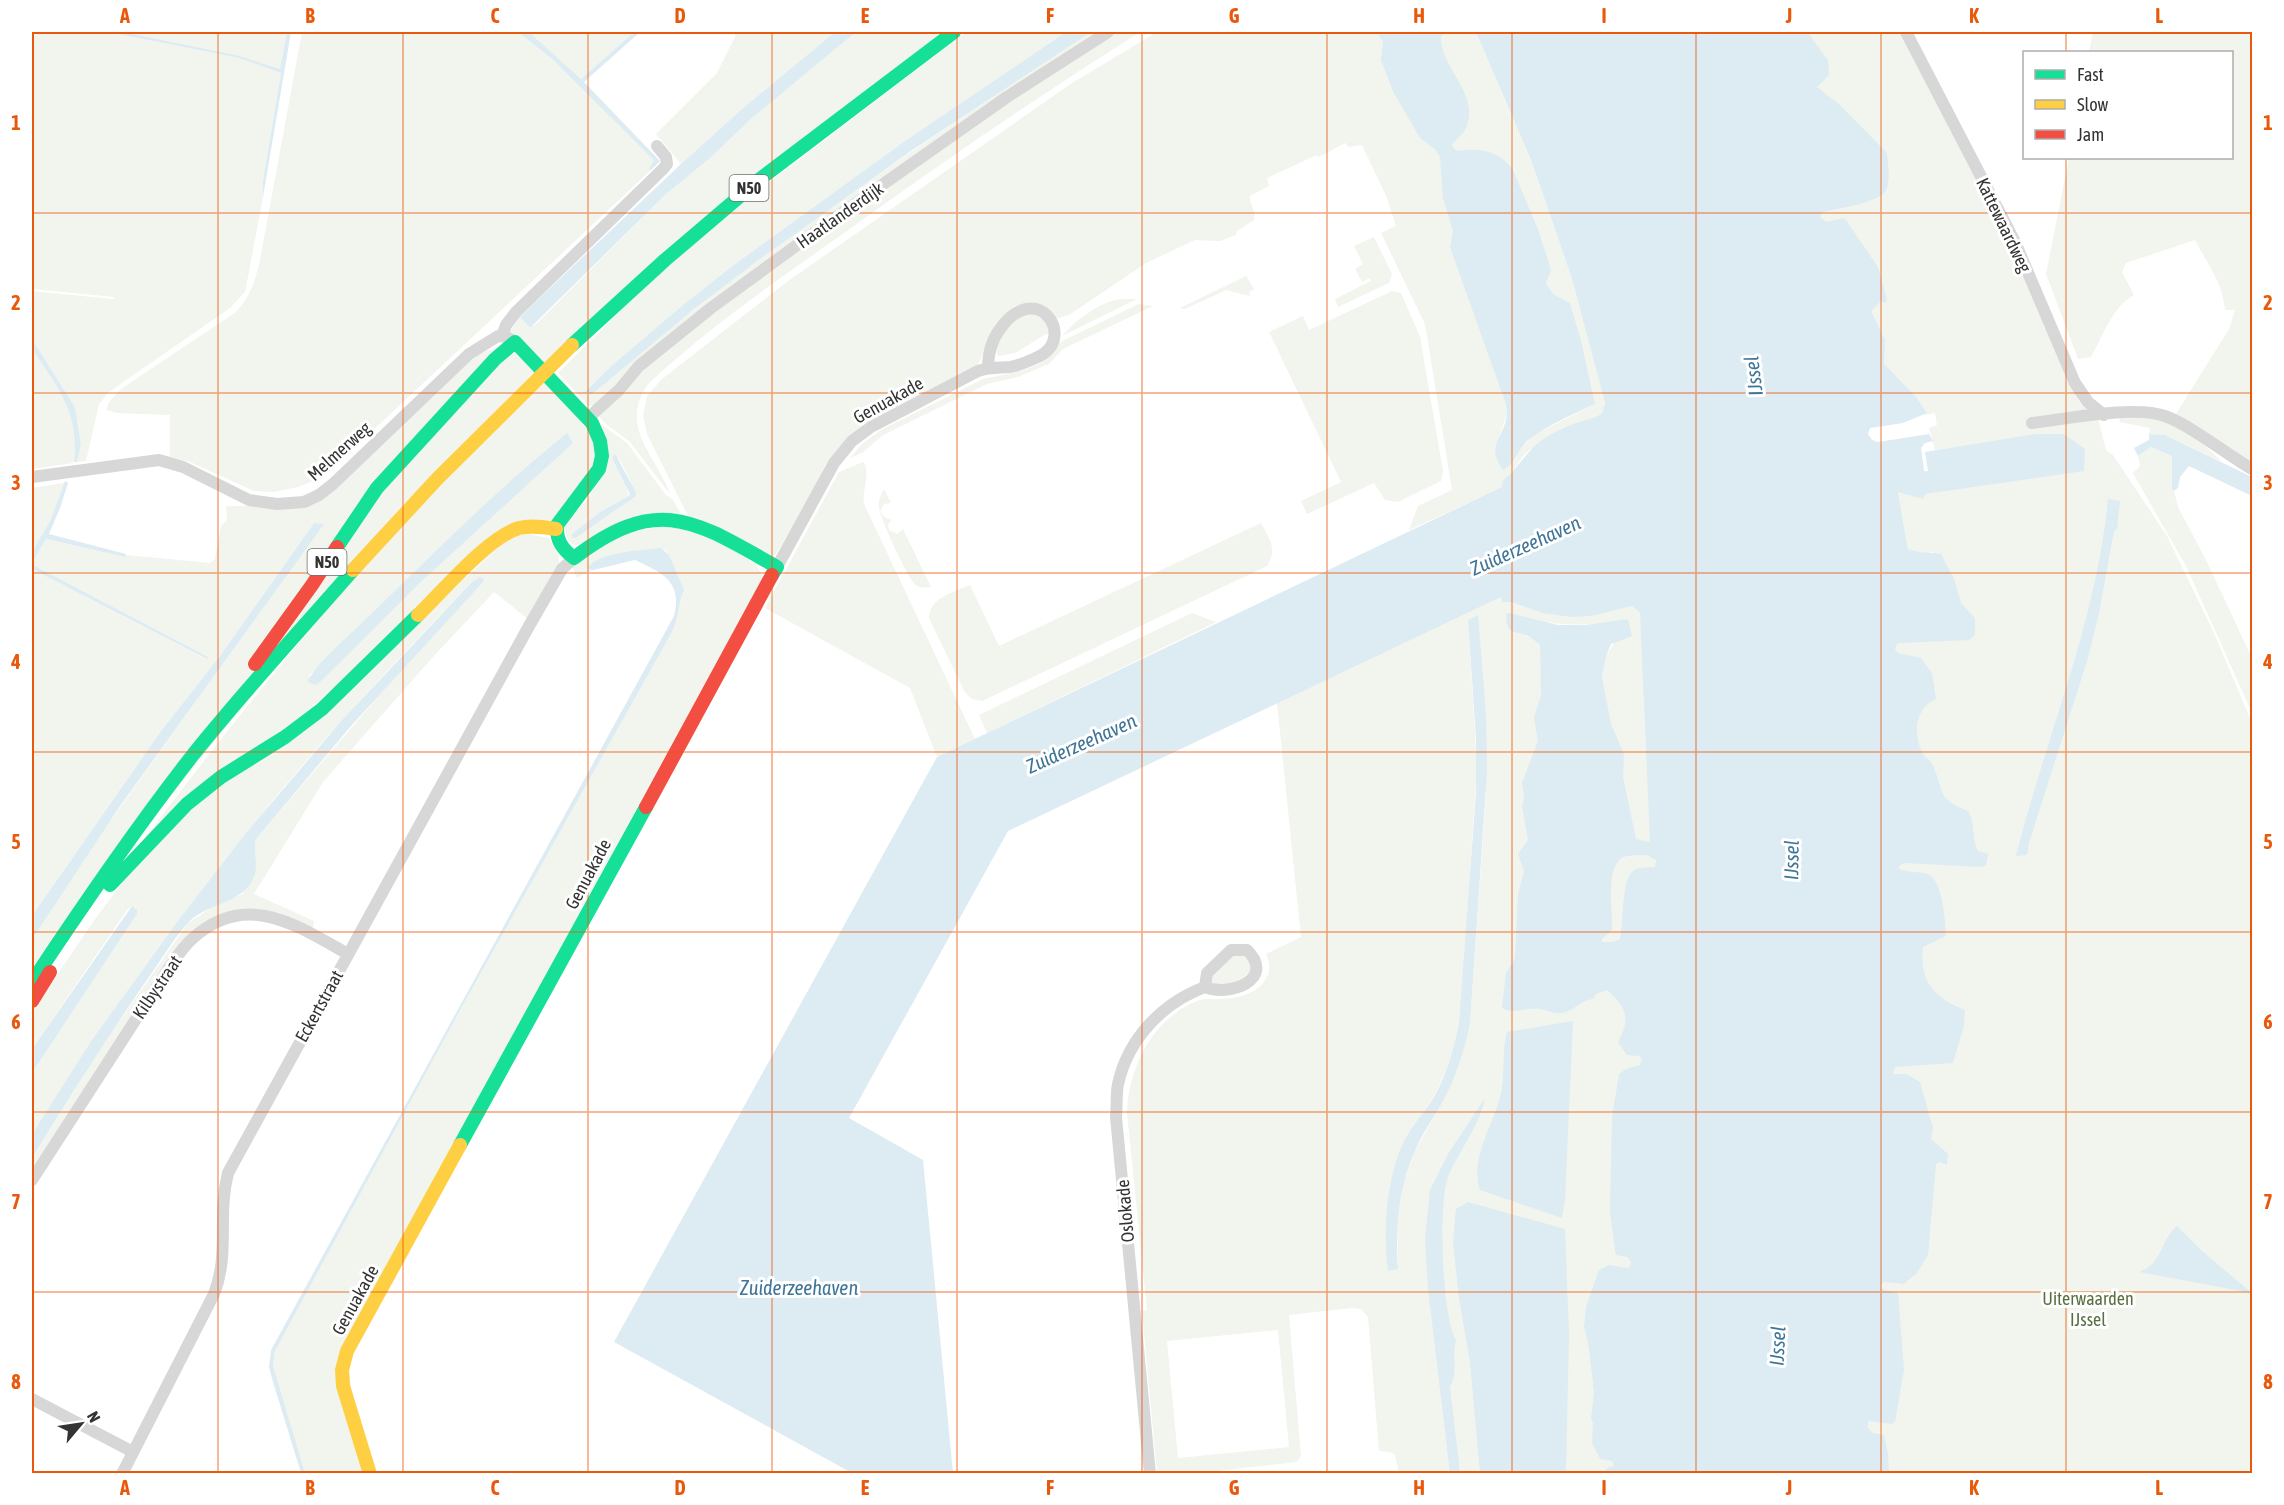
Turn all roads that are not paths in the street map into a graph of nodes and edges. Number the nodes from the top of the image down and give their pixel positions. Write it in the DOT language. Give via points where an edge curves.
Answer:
graph roads {
  1 [pos="954,32"];
  2 [pos="1108,32"];
  3 [pos="1906,32"];
  4 [pos="657,146"];
  5 [pos="502,336"];
  6 [pos="515,342"];
  7 [pos="988,368"];
  8 [pos="2104,415"];
  9 [pos="588,418"];
  10 [pos="2032,423"];
  11 [pos="2253,469"];
  12 [pos="32,477"];
  13 [pos="556,529"];
  14 [pos="574,558"];
  15 [pos="777,567"];
  16 [pos="268,669"];
  17 [pos="191,758"];
  18 [pos="108,888"];
  19 [pos="348,954"];
  20 [pos="32,982"];
  21 [pos="1205,987"];
  22 [pos="32,1001"];
  23 [pos="32,1180"];
  24 [pos="32,1399"];
  25 [pos="133,1452"];
  26 [pos="122,1473"];
  27 [pos="370,1473"];
  28 [pos="1150,1473"];
  1 -- 16 [label="main road, N50" via="760,179 557,359 405,513"];
  2 -- 9 [label="street, Haatlanderdijk" via="1007,97 711,308 645,360"];
  3 -- 8 [label="street, Kattewaardweg" via="2015,243 2075,383 2088,402"];
  4 -- 5 [label="street" via="666,156 663,169 516,312"];
  5 -- 6 [label="street"];
  5 -- 12 [label="street, Melmerweg" via="494,337 463,359 333,484 304,502 249,500 183,467 159,460"];
  6 -- 9 [label="main road"];
  6 -- 17 [label="main road, N50" via="377,488 291,615 195,745"];
  7 -- 7 [label="street, Genuakade" via="1016,365 1047,351 1055,333 1044,313 1030,308 1008,318 993,340"];
  7 -- 15 [label="street, Genuakade" via="871,427 852,441 834,463"];
  8 -- 10 [label="street"];
  8 -- 11 [label="street" via="2152,413 2167,417"];
  9 -- 13 [label="main road" via="599,439 600,465 593,481 563,515"];
  13 -- 14 [label="main road" via="559,544"];
  13 -- 18 [label="main road, N50" via="525,526 486,549 322,708 187,804"];
  14 -- 15 [label="main road" via="594,542 628,525 669,520 703,527"];
  14 -- 19 [label="street, Eckertstraat" via="562,569 545,597"];
  15 -- 27 [label="main road, Genuakade" via="347,1351 343,1386"];
  16 -- 17 [label="main road, N50"];
  16 -- 18 [label="main road, N50"];
  17 -- 20 [label="main road, N50" via="97,885"];
  18 -- 22 [label="main road, N50"];
  19 -- 23 [label="street, Kilbystraat" via="290,922 266,915 233,917 202,931 169,968"];
  19 -- 25 [label="street, Eckertstraat" via="228,1173 222,1210 222,1275"];
  21 -- 28 [label="street, Oslokade" via="1187,993 1143,1029 1118,1084 1116,1117"];
  24 -- 25 [label="street"];
  25 -- 26 [label="street, Eckertstraat"];
}
